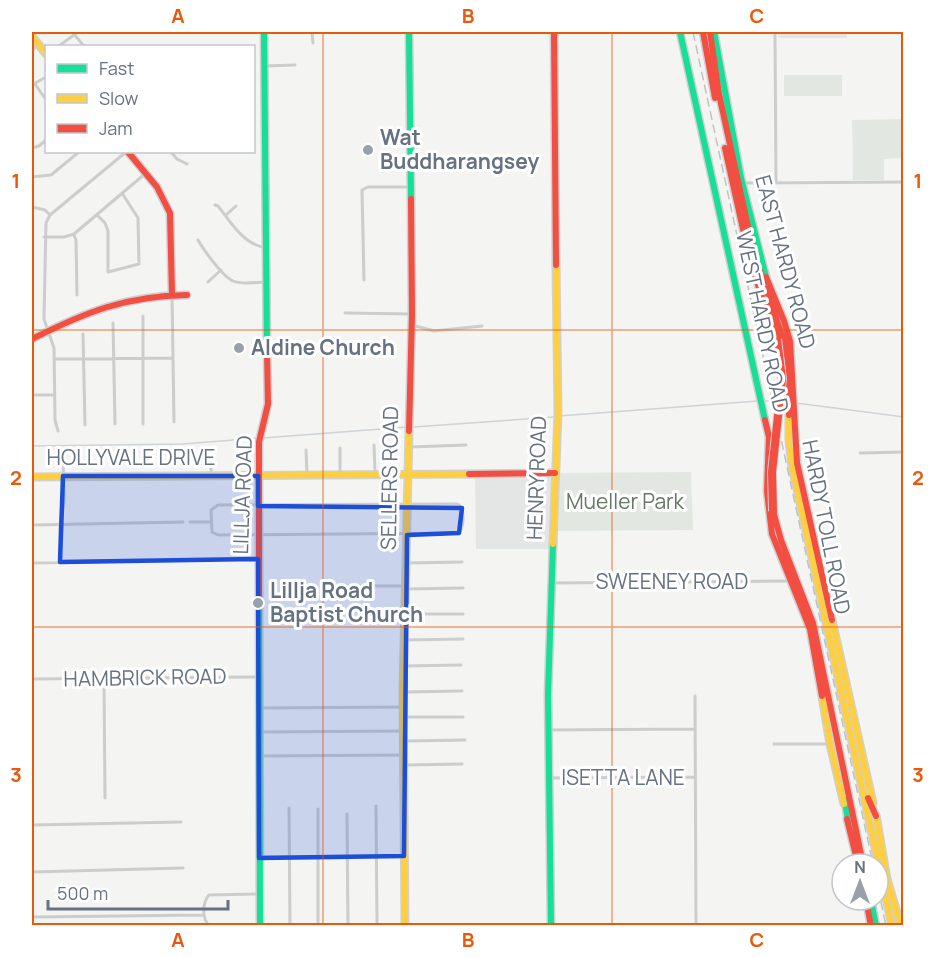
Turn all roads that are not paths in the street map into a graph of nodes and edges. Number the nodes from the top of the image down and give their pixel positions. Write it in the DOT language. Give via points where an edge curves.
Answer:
graph roads {
  1 [pos="74,32"];
  2 [pos="264,32"];
  3 [pos="312,32"];
  4 [pos="409,32"];
  5 [pos="554,32"];
  6 [pos="680,32"];
  7 [pos="703,32"];
  8 [pos="712,32"];
  9 [pos="775,32"];
  10 [pos="32,36"];
  11 [pos="313,43"];
  12 [pos="38,44"];
  13 [pos="60,45"];
  14 [pos="83,45"];
  15 [pos="32,51"];
  16 [pos="45,53"];
  17 [pos="295,65"];
  18 [pos="265,66"];
  19 [pos="33,84"];
  20 [pos="45,99"];
  21 [pos="45,141"];
  22 [pos="32,148"];
  23 [pos="78,153"];
  24 [pos="126,153"];
  25 [pos="128,153"];
  26 [pos="172,153"];
  27 [pos="187,164"];
  28 [pos="146,173"];
  29 [pos="32,177"];
  30 [pos="903,182"];
  31 [pos="744,183"];
  32 [pos="776,183"];
  33 [pos="411,187"];
  34 [pos="122,193"];
  35 [pos="215,205"];
  36 [pos="236,206"];
  37 [pos="32,207"];
  38 [pos="51,214"];
  39 [pos="97,215"];
  40 [pos="225,215"];
  41 [pos="74,234"];
  42 [pos="44,237"];
  43 [pos="198,240"];
  44 [pos="266,247"];
  45 [pos="221,270"];
  46 [pos="364,280"];
  47 [pos="208,282"];
  48 [pos="267,282"];
  49 [pos="172,294"];
  50 [pos="76,295"];
  51 [pos="187,295"];
  52 [pos="345,313"];
  53 [pos="412,314"];
  54 [pos="143,316"];
  55 [pos="113,323"];
  56 [pos="412,325"];
  57 [pos="482,326"];
  58 [pos="48,331"];
  59 [pos="83,334"];
  60 [pos="32,339"];
  61 [pos="173,358"];
  62 [pos="54,359"];
  63 [pos="113,359"];
  64 [pos="143,359"];
  65 [pos="83,360"];
  66 [pos="54,395"];
  67 [pos="32,396"];
  68 [pos="174,422"];
  69 [pos="115,424"];
  70 [pos="143,424"];
  71 [pos="84,425"];
  72 [pos="58,431"];
  73 [pos="466,445"];
  74 [pos="374,446"];
  75 [pos="410,447"];
  76 [pos="340,448"];
  77 [pos="306,450"];
  78 [pos="63,453"];
  79 [pos="860,453"];
  80 [pos="903,453"];
  81 [pos="211,465"];
  82 [pos="555,473"];
  83 [pos="211,475"];
  84 [pos="375,475"];
  85 [pos="409,475"];
  86 [pos="63,476"];
  87 [pos="258,476"];
  88 [pos="307,476"];
  89 [pos="340,476"];
  90 [pos="32,477"];
  91 [pos="408,505"];
  92 [pos="258,506"];
  93 [pos="183,522"];
  94 [pos="190,522"];
  95 [pos="210,522"];
  96 [pos="60,524"];
  97 [pos="32,525"];
  98 [pos="407,535"];
  99 [pos="258,536"];
  100 [pos="258,559"];
  101 [pos="60,562"];
  102 [pos="462,562"];
  103 [pos="32,563"];
  104 [pos="406,563"];
  105 [pos="791,581"];
  106 [pos="553,583"];
  107 [pos="336,586"];
  108 [pos="406,587"];
  109 [pos="463,588"];
  110 [pos="405,614"];
  111 [pos="463,614"];
  112 [pos="463,639"];
  113 [pos="405,640"];
  114 [pos="835,661"];
  115 [pos="461,665"];
  116 [pos="404,666"];
  117 [pos="258,677"];
  118 [pos="32,679"];
  119 [pos="104,679"];
  120 [pos="462,691"];
  121 [pos="403,692"];
  122 [pos="695,696"];
  123 [pos="403,707"];
  124 [pos="258,708"];
  125 [pos="831,710"];
  126 [pos="404,717"];
  127 [pos="463,717"];
  128 [pos="695,729"];
  129 [pos="548,730"];
  130 [pos="404,731"];
  131 [pos="258,732"];
  132 [pos="465,740"];
  133 [pos="404,741"];
  134 [pos="774,744"];
  135 [pos="830,744"];
  136 [pos="404,755"];
  137 [pos="258,756"];
  138 [pos="462,764"];
  139 [pos="404,765"];
  140 [pos="695,777"];
  141 [pos="550,778"];
  142 [pos="105,798"];
  143 [pos="376,806"];
  144 [pos="289,808"];
  145 [pos="318,809"];
  146 [pos="347,814"];
  147 [pos="876,816"];
  148 [pos="181,822"];
  149 [pos="848,822"];
  150 [pos="32,825"];
  151 [pos="855,852"];
  152 [pos="861,852"];
  153 [pos="318,856"];
  154 [pos="347,856"];
  155 [pos="376,856"];
  156 [pos="404,856"];
  157 [pos="289,857"];
  158 [pos="259,858"];
  159 [pos="183,868"];
  160 [pos="32,872"];
  161 [pos="260,894"];
  162 [pos="204,915"];
  163 [pos="32,917"];
  164 [pos="209,926"];
  165 [pos="260,926"];
  166 [pos="290,926"];
  167 [pos="318,926"];
  168 [pos="348,926"];
  169 [pos="377,926"];
  170 [pos="405,926"];
  171 [pos="551,926"];
  172 [pos="696,926"];
  173 [pos="892,926"];
  174 [pos="899,926"];
  1 -- 13 [label="street"];
  1 -- 14 [label="street"];
  2 -- 18 [label="main road, LILLJA ROAD"];
  3 -- 11 [label="street"];
  4 -- 33 [label="main road, SELLERS ROAD"];
  5 -- 82 [label="main road, HENRY ROAD"];
  6 -- 105 [label="main road, WEST HARDY ROAD" via="770,447 768,512"];
  7 -- 125 [label="main road, HARDY TOLL ROAD, bridge" via="749,256 777,339 782,379 772,472 773,511 784,552 810,613"];
  8 -- 31 [label="main road, EAST HARDY ROAD"];
  8 -- 114 [label="main road, HARDY TOLL ROAD" via="719,94 754,254 785,344 792,466"];
  9 -- 32 [label="street"];
  10 -- 12 [label="main road"];
  12 -- 15 [label="street"];
  12 -- 16 [label="main road"];
  17 -- 18 [label="street"];
  18 -- 44 [label="main road, LILLJA ROAD"];
  19 -- 20 [label="street"];
  21 -- 22 [label="street"];
  23 -- 29 [label="street" via="51,175"];
  24 -- 38 [label="street"];
  25 -- 28 [label="main road"];
  26 -- 27 [label="street"];
  28 -- 34 [label="street"];
  28 -- 49 [label="main road" via="170,213"];
  30 -- 32 [label="street"];
  31 -- 32 [label="street"];
  31 -- 147 [label="main road, EAST HARDY ROAD" via="762,264 790,337 795,446 801,482"];
  33 -- 46 [label="street" via="362,190"];
  33 -- 53 [label="main road, SELLERS ROAD"];
  34 -- 39 [label="street"];
  34 -- 39 [label="street" via="138,218 140,261 135,267 108,272 108,231"];
  35 -- 40 [label="street"];
  36 -- 40 [label="street"];
  37 -- 38 [label="street"];
  38 -- 42 [label="street"];
  39 -- 41 [label="street"];
  40 -- 44 [label="street" via="250,242"];
  41 -- 42 [label="street"];
  41 -- 50 [label="street"];
  42 -- 58 [label="street" via="44,319"];
  43 -- 45 [label="street"];
  44 -- 48 [label="main road, LILLJA ROAD"];
  45 -- 47 [label="street"];
  45 -- 48 [label="street" via="233,281"];
  48 -- 87 [label="main road, LILLJA ROAD" via="268,408 260,438"];
  49 -- 51 [label="main road"];
  49 -- 58 [label="main road" via="119,301"];
  49 -- 61 [label="street"];
  52 -- 53 [label="street"];
  53 -- 56 [label="main road, SELLERS ROAD"];
  54 -- 64 [label="street"];
  55 -- 63 [label="street"];
  56 -- 57 [label="street" via="434,331"];
  56 -- 75 [label="main road, SELLERS ROAD"];
  58 -- 60 [label="main road"];
  58 -- 62 [label="street"];
  59 -- 65 [label="street"];
  61 -- 64 [label="street"];
  61 -- 68 [label="street"];
  62 -- 65 [label="street"];
  62 -- 66 [label="street"];
  63 -- 64 [label="street"];
  63 -- 65 [label="street"];
  63 -- 69 [label="street"];
  64 -- 70 [label="street"];
  65 -- 71 [label="street"];
  66 -- 67 [label="street"];
  66 -- 72 [label="street"];
  73 -- 75 [label="street"];
  74 -- 84 [label="street"];
  75 -- 85 [label="main road, SELLERS ROAD"];
  76 -- 89 [label="street"];
  77 -- 88 [label="street"];
  78 -- 86 [label="street"];
  79 -- 80 [label="street"];
  81 -- 83 [label="street"];
  82 -- 85 [label="main road, HOLLYVALE DRIVE"];
  82 -- 106 [label="main road, HENRY ROAD"];
  83 -- 86 [label="main road, HOLLYVALE DRIVE"];
  83 -- 87 [label="main road, HOLLYVALE DRIVE"];
  84 -- 85 [label="main road, HOLLYVALE DRIVE"];
  84 -- 89 [label="main road, HOLLYVALE DRIVE"];
  85 -- 91 [label="main road, SELLERS ROAD"];
  86 -- 90 [label="main road, HOLLYVALE DRIVE"];
  86 -- 96 [label="street"];
  87 -- 88 [label="main road, HOLLYVALE DRIVE"];
  87 -- 92 [label="main road, LILLJA ROAD"];
  88 -- 89 [label="main road, HOLLYVALE DRIVE"];
  91 -- 92 [label="street"];
  91 -- 98 [label="main road, SELLERS ROAD"];
  91 -- 98 [label="street" via="459,505 463,519 459,533"];
  92 -- 95 [label="street" via="218,505 211,510"];
  92 -- 99 [label="main road, LILLJA ROAD"];
  93 -- 96 [label="street"];
  94 -- 95 [label="street"];
  95 -- 99 [label="street" via="216,535"];
  96 -- 97 [label="street"];
  96 -- 101 [label="street"];
  98 -- 99 [label="street"];
  98 -- 104 [label="main road, SELLERS ROAD"];
  99 -- 100 [label="main road, LILLJA ROAD"];
  100 -- 101 [label="street"];
  100 -- 117 [label="main road, LILLJA ROAD"];
  101 -- 103 [label="street"];
  102 -- 104 [label="street"];
  104 -- 108 [label="main road, SELLERS ROAD"];
  105 -- 106 [label="street, SWEENEY ROAD"];
  105 -- 135 [label="main road, WEST HARDY ROAD" via="810,628"];
  106 -- 129 [label="main road, HENRY ROAD"];
  107 -- 108 [label="street"];
  108 -- 109 [label="street"];
  108 -- 110 [label="main road, SELLERS ROAD"];
  110 -- 111 [label="street"];
  110 -- 113 [label="main road, SELLERS ROAD"];
  112 -- 113 [label="street"];
  113 -- 116 [label="main road, SELLERS ROAD"];
  114 -- 147 [label="main road" via="863,782"];
  114 -- 173 [label="main road, HARDY TOLL ROAD"];
  115 -- 116 [label="street"];
  116 -- 121 [label="main road, SELLERS ROAD"];
  117 -- 119 [label="street, HAMBRICK ROAD"];
  117 -- 124 [label="main road, LILLJA ROAD"];
  118 -- 119 [label="street, HAMBRICK ROAD"];
  119 -- 142 [label="street"];
  120 -- 121 [label="street"];
  121 -- 123 [label="main road, SELLERS ROAD"];
  122 -- 128 [label="street"];
  123 -- 124 [label="street"];
  123 -- 126 [label="main road, SELLERS ROAD"];
  124 -- 131 [label="main road, LILLJA ROAD"];
  125 -- 149 [label="main road" via="831,730"];
  125 -- 152 [label="main road, HARDY TOLL ROAD"];
  126 -- 127 [label="street"];
  126 -- 130 [label="main road, SELLERS ROAD"];
  128 -- 129 [label="street"];
  128 -- 140 [label="street"];
  129 -- 141 [label="main road, HENRY ROAD"];
  130 -- 131 [label="street"];
  130 -- 133 [label="main road, SELLERS ROAD"];
  131 -- 137 [label="main road, LILLJA ROAD"];
  132 -- 133 [label="street"];
  133 -- 136 [label="main road, SELLERS ROAD"];
  134 -- 135 [label="street"];
  135 -- 149 [label="main road, WEST HARDY ROAD"];
  136 -- 137 [label="street"];
  136 -- 139 [label="main road, SELLERS ROAD"];
  137 -- 158 [label="main road, LILLJA ROAD"];
  138 -- 139 [label="street"];
  139 -- 156 [label="main road, SELLERS ROAD"];
  140 -- 141 [label="street, ISETTA LANE"];
  140 -- 172 [label="street"];
  141 -- 171 [label="main road, HENRY ROAD"];
  143 -- 155 [label="street"];
  144 -- 157 [label="street"];
  145 -- 153 [label="street"];
  146 -- 154 [label="street"];
  147 -- 174 [label="main road, EAST HARDY ROAD"];
  148 -- 150 [label="street"];
  149 -- 151 [label="main road, WEST HARDY ROAD"];
  153 -- 154 [label="street"];
  153 -- 157 [label="street"];
  153 -- 167 [label="street"];
  154 -- 155 [label="street"];
  154 -- 168 [label="street"];
  155 -- 156 [label="street"];
  155 -- 169 [label="street"];
  156 -- 170 [label="main road, SELLERS ROAD"];
  157 -- 158 [label="street"];
  157 -- 166 [label="street"];
  158 -- 161 [label="main road, LILLJA ROAD"];
  159 -- 160 [label="street"];
  161 -- 162 [label="street" via="209,895"];
  161 -- 165 [label="main road, LILLJA ROAD"];
  162 -- 163 [label="street"];
  162 -- 164 [label="street"];
}
